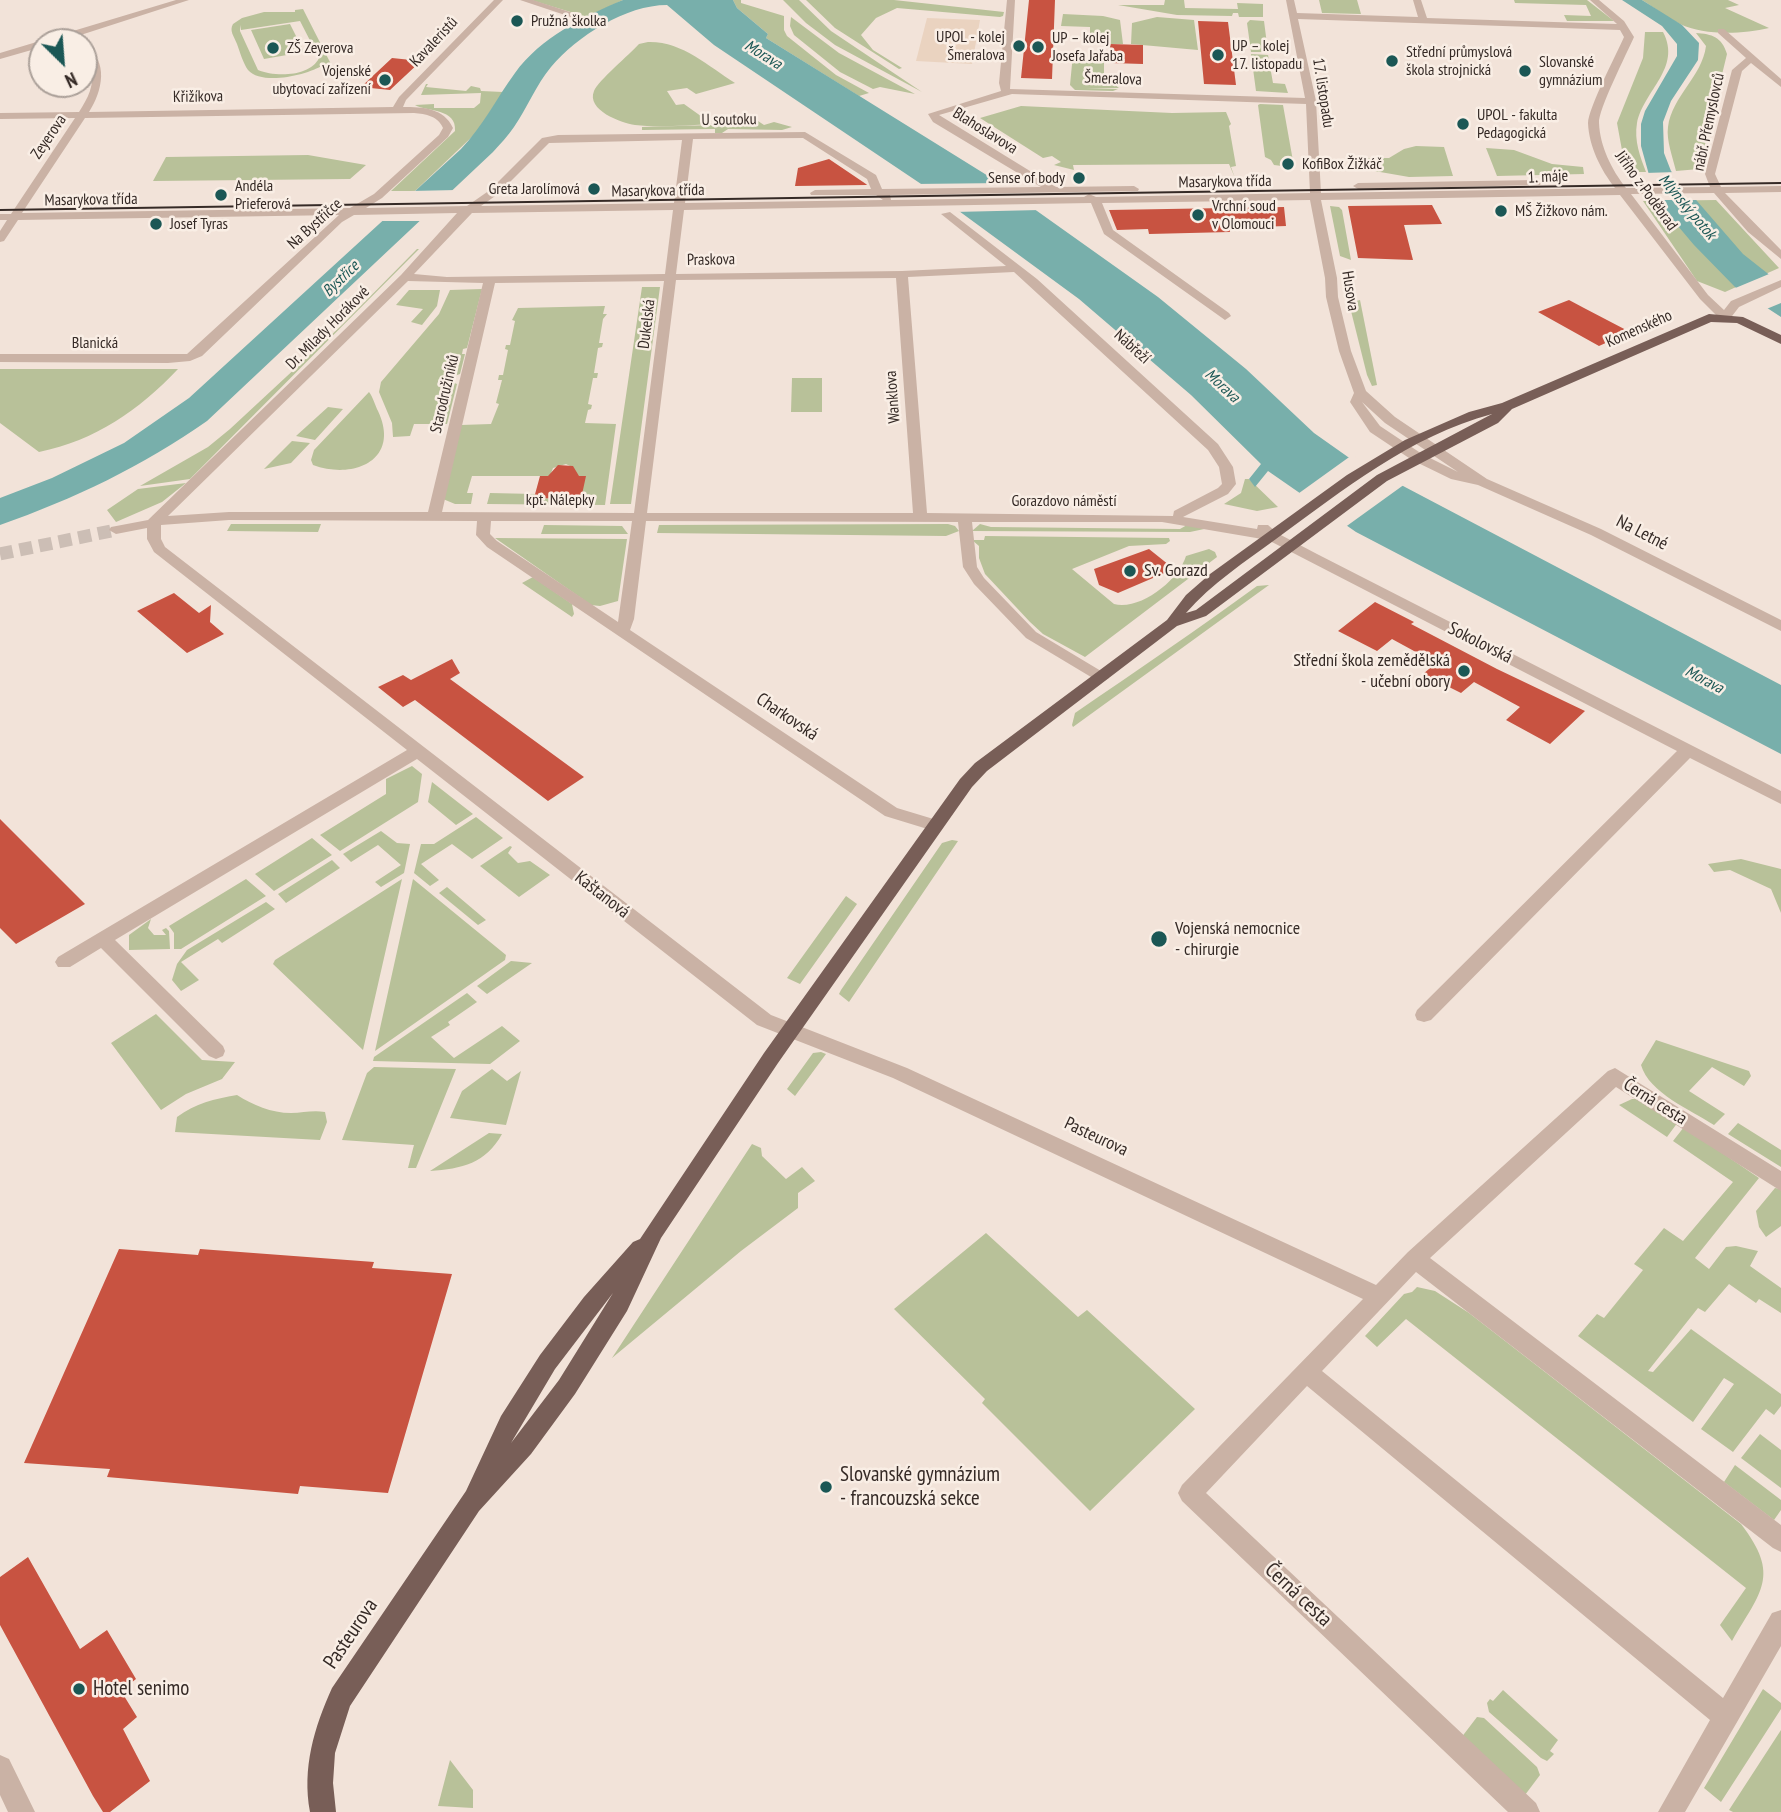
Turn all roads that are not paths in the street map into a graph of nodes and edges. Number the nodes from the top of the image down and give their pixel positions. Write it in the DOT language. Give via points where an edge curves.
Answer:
graph roads {
  1 [pos="185,0"];
  2 [pos="499,0"];
  3 [pos="524,0"];
  4 [pos="1011,0"];
  5 [pos="1290,0"];
  6 [pos="1417,0"];
  7 [pos="1594,0"];
  8 [pos="577,16"];
  9 [pos="1294,16"];
  10 [pos="1424,20"];
  11 [pos="1624,27"];
  12 [pos="98,30"];
  13 [pos="1721,31"];
  14 [pos="28,48"];
  15 [pos="0,56"];
  16 [pos="1751,58"];
  17 [pos="1781,84"];
  18 [pos="1006,92"];
  19 [pos="93,98"];
  20 [pos="1311,101"];
  21 [pos="397,110"];
  22 [pos="84,114"];
  23 [pos="0,116"];
  24 [pos="688,136"];
  25 [pos="558,138"];
  26 [pos="1781,180"];
  27 [pos="1710,185"];
  28 [pos="1626,186"];
  29 [pos="1049,189"];
  30 [pos="1068,189"];
  31 [pos="1120,189"];
  32 [pos="1781,189"];
  33 [pos="878,192"];
  34 [pos="1316,192"];
  35 [pos="484,200"];
  36 [pos="682,201"];
  37 [pos="1061,202"];
  38 [pos="912,204"];
  39 [pos="1097,204"];
  40 [pos="847,205"];
  41 [pos="0,207"];
  42 [pos="371,207"];
  43 [pos="470,210"];
  44 [pos="18,212"];
  45 [pos="347,213"];
  46 [pos="946,214"];
  47 [pos="0,217"];
  48 [pos="0,239"];
  49 [pos="1781,256"];
  50 [pos="1017,268"];
  51 [pos="902,274"];
  52 [pos="672,276"];
  53 [pos="405,277"];
  54 [pos="490,279"];
  55 [pos="1781,283"];
  56 [pos="1225,316"];
  57 [pos="1725,317"];
  58 [pos="1781,340"];
  59 [pos="190,357"];
  60 [pos="0,358"];
  61 [pos="1360,393"];
  62 [pos="1507,406"];
  63 [pos="1418,439"];
  64 [pos="1433,449"];
  65 [pos="1394,450"];
  66 [pos="1412,460"];
  67 [pos="1482,482"];
  68 [pos="1180,514"];
  69 [pos="434,517"];
  70 [pos="640,517"];
  71 [pos="920,517"];
  72 [pos="484,518"];
  73 [pos="965,518"];
  74 [pos="1163,518"];
  75 [pos="154,522"];
  76 [pos="116,530"];
  77 [pos="1272,536"];
  78 [pos="1289,545"];
  79 [pos="1172,623"];
  80 [pos="1781,626"];
  81 [pos="624,630"];
  82 [pos="1101,678"];
  83 [pos="1689,749"];
  84 [pos="418,751"];
  85 [pos="1781,798"];
  86 [pos="934,825"];
  87 [pos="103,939"];
  88 [pos="64,962"];
  89 [pos="1424,1015"];
  90 [pos="791,1031"];
  91 [pos="216,1051"];
  92 [pos="1781,1182"];
  93 [pos="654,1232"];
  94 [pos="1415,1259"];
  95 [pos="1378,1296"];
  96 [pos="1305,1371"];
  97 [pos="471,1503"];
  98 [pos="1781,1540"];
  99 [pos="1781,1622"];
  100 [pos="1726,1717"];
  101 [pos="0,1768"];
  102 [pos="22,1812"];
  103 [pos="323,1812"];
  104 [pos="1527,1812"];
  105 [pos="1671,1812"];
  1 -- 12 [label="street"];
  2 -- 21 [label="street, Kavaleristů" via="402,99"];
  3 -- 8 [label="street"];
  4 -- 18 [label="street"];
  5 -- 9 [label="street, 17. listopadu"];
  6 -- 10 [label="street"];
  7 -- 11 [label="street"];
  9 -- 10 [label="street"];
  9 -- 20 [label="street, 17. listopadu"];
  10 -- 11 [label="street"];
  11 -- 28 [label="street, Jiřího z Poděbrad" via="1628,40 1593,121 1600,153"];
  13 -- 16 [label="street"];
  14 -- 15 [label="street"];
  16 -- 17 [label="street"];
  16 -- 27 [label="street, nábř. Přemyslovců" via="1737,70"];
  18 -- 20 [label="street, Šmeralova"];
  18 -- 29 [label="street, Blahoslavova" via="937,111 933,116"];
  19 -- 22 [label="street, Zeyerova"];
  20 -- 34 [label="street, 17. listopadu"];
  21 -- 22 [label="street, Křižíkova"];
  21 -- 42 [label="street, Na Bystřičce" via="436,114 448,128"];
  22 -- 23 [label="street, Křižíkova"];
  22 -- 44 [label="street, Zeyerova"];
  24 -- 25 [label="street, U soutoku"];
  24 -- 33 [label="street, U soutoku" via="808,135 872,177"];
  24 -- 36 [label="street, Dukelská"];
  25 -- 35 [label="street, Dr. Milady Horákové" via="542,143"];
  26 -- 27 [label="street, 1. máje"];
  27 -- 28 [label="street, 1. máje"];
  27 -- 32 [label="street, 1. máje"];
  27 -- 49 [label="street, nábř. Přemyslovců"];
  28 -- 34 [label="street, 1. máje" via="1495,196"];
  28 -- 57 [label="street, Jiřího z Poděbrad" via="1704,297"];
  29 -- 30 [label="street, Masarykova třída"];
  29 -- 33 [label="street, Masarykova třída"];
  29 -- 37 [label="street" via="1063,196"];
  30 -- 31 [label="street, Masarykova třída"];
  30 -- 39 [label="street"];
  31 -- 34 [label="street, Masarykova třída"];
  31 -- 39 [label="street" via="1108,192"];
  33 -- 36 [label="street, Masarykova třída"];
  33 -- 38 [label="street, U soutoku"];
  33 -- 40 [label="street" via="869,200"];
  34 -- 39 [label="street, Masarykova třída"];
  34 -- 61 [label="street, Husova" via="1332,297"];
  35 -- 36 [label="street, Masarykova třída"];
  35 -- 42 [label="street, Masarykova třída" via="387,201"];
  35 -- 43 [label="street, Dr. Milady Horákové"];
  36 -- 40 [label="street, Masarykova třída"];
  36 -- 43 [label="street, Masarykova třída"];
  36 -- 52 [label="street, Dukelská"];
  37 -- 38 [label="street, Masarykova třída"];
  37 -- 39 [label="street, Masarykova třída"];
  38 -- 40 [label="street, Masarykova třída"];
  39 -- 56 [label="street" via="1108,232"];
  41 -- 44 [label="street, Masarykova třída"];
  42 -- 43 [label="street, Masarykova třída"];
  42 -- 44 [label="street, Masarykova třída"];
  42 -- 45 [label="street, Masarykova třída"];
  43 -- 53 [label="street, Dr. Milady Horákové"];
  44 -- 45 [label="street, Masarykova třída"];
  44 -- 47 [label="street, Masarykova třída"];
  44 -- 48 [label="street, Zeyerova"];
  45 -- 59 [label="street, Na Bystřičce"];
  46 -- 50 [label="street, Nábřeží"];
  50 -- 51 [label="street, Praskova"];
  50 -- 68 [label="street, Nábřeží" via="1217,452 1230,484"];
  51 -- 52 [label="street, Praskova"];
  51 -- 71 [label="street, Wanklova"];
  52 -- 54 [label="street, Praskova"];
  52 -- 70 [label="street, Dukelská"];
  53 -- 54 [label="street, Praskova"];
  53 -- 75 [label="street, Dr. Milady Horákové"];
  54 -- 69 [label="street, Starodružiníků"];
  55 -- 57 [label="street, Komenského" via="1742,301"];
  57 -- 58 [label="main road"];
  57 -- 62 [label="main road, Komenského" via="1705,319"];
  59 -- 60 [label="street, Blanická"];
  61 -- 63 [label="street, Husova"];
  61 -- 65 [label="street, Husova" via="1356,402 1365,419"];
  62 -- 63 [label="main road, Komenského" via="1480,412"];
  62 -- 64 [label="main road, Komenského" via="1493,420"];
  63 -- 64 [label="street, Husova"];
  63 -- 65 [label="main road, Komenského"];
  64 -- 66 [label="main road, Komenského"];
  64 -- 67 [label="street, Na Letné"];
  65 -- 66 [label="street, Husova"];
  65 -- 77 [label="main road, Komenského"];
  66 -- 67 [label="street, Na Letné"];
  66 -- 78 [label="main road, Komenského"];
  67 -- 80 [label="street, Na Letné" via="1612,539"];
  68 -- 74 [label="street"];
  68 -- 77 [label="street, Sokolovská" via="1242,519"];
  69 -- 72 [label="street, kpt. Nálepky"];
  69 -- 75 [label="street, kpt. Nálepky" via="205,516"];
  70 -- 71 [label="street, kpt. Nálepky"];
  70 -- 72 [label="street, kpt. Nálepky"];
  70 -- 81 [label="street"];
  71 -- 73 [label="street, kpt. Nálepky"];
  72 -- 81 [label="street, Charkovská" via="482,531 492,544"];
  73 -- 74 [label="street, Gorazdovo náměstí"];
  73 -- 82 [label="street" via="975,577 1031,635"];
  74 -- 77 [label="street"];
  75 -- 76 [label="street"];
  75 -- 84 [label="street, Kaštanová" via="159,549"];
  77 -- 78 [label="street, Sokolovská"];
  77 -- 79 [label="main road, Komenského" via="1182,605"];
  78 -- 79 [label="main road, Komenského" via="1201,613"];
  78 -- 83 [label="street, Sokolovská"];
  79 -- 82 [label="main road, Pasteurova"];
  81 -- 86 [label="street, Charkovská" via="891,812"];
  82 -- 86 [label="main road, Pasteurova" via="981,767"];
  83 -- 85 [label="street, Sokolovská"];
  83 -- 89 [label="street"];
  84 -- 87 [label="street"];
  84 -- 90 [label="street, Kaštanová" via="758,1016"];
  86 -- 90 [label="main road, Pasteurova"];
  87 -- 88 [label="street"];
  87 -- 91 [label="street"];
  90 -- 93 [label="main road, Pasteurova"];
  90 -- 95 [label="street, Pasteurova" via="900,1073"];
  92 -- 94 [label="street, Černá cesta" via="1615,1076"];
  93 -- 97 [label="main road, Pasteurova" via="619,1304 566,1387 523,1446"];
  93 -- 97 [label="main road, Pasteurova" via="568,1332 516,1407"];
  94 -- 95 [label="street, Černá cesta"];
  94 -- 98 [label="street"];
  95 -- 96 [label="street, Černá cesta"];
  96 -- 100 [label="street"];
  96 -- 104 [label="street, Černá cesta" via="1190,1493"];
  97 -- 103 [label="main road, Pasteurova" via="331,1716 320,1769"];
  99 -- 100 [label="street"];
  100 -- 105 [label="street"];
  101 -- 102 [label="street"];
}
